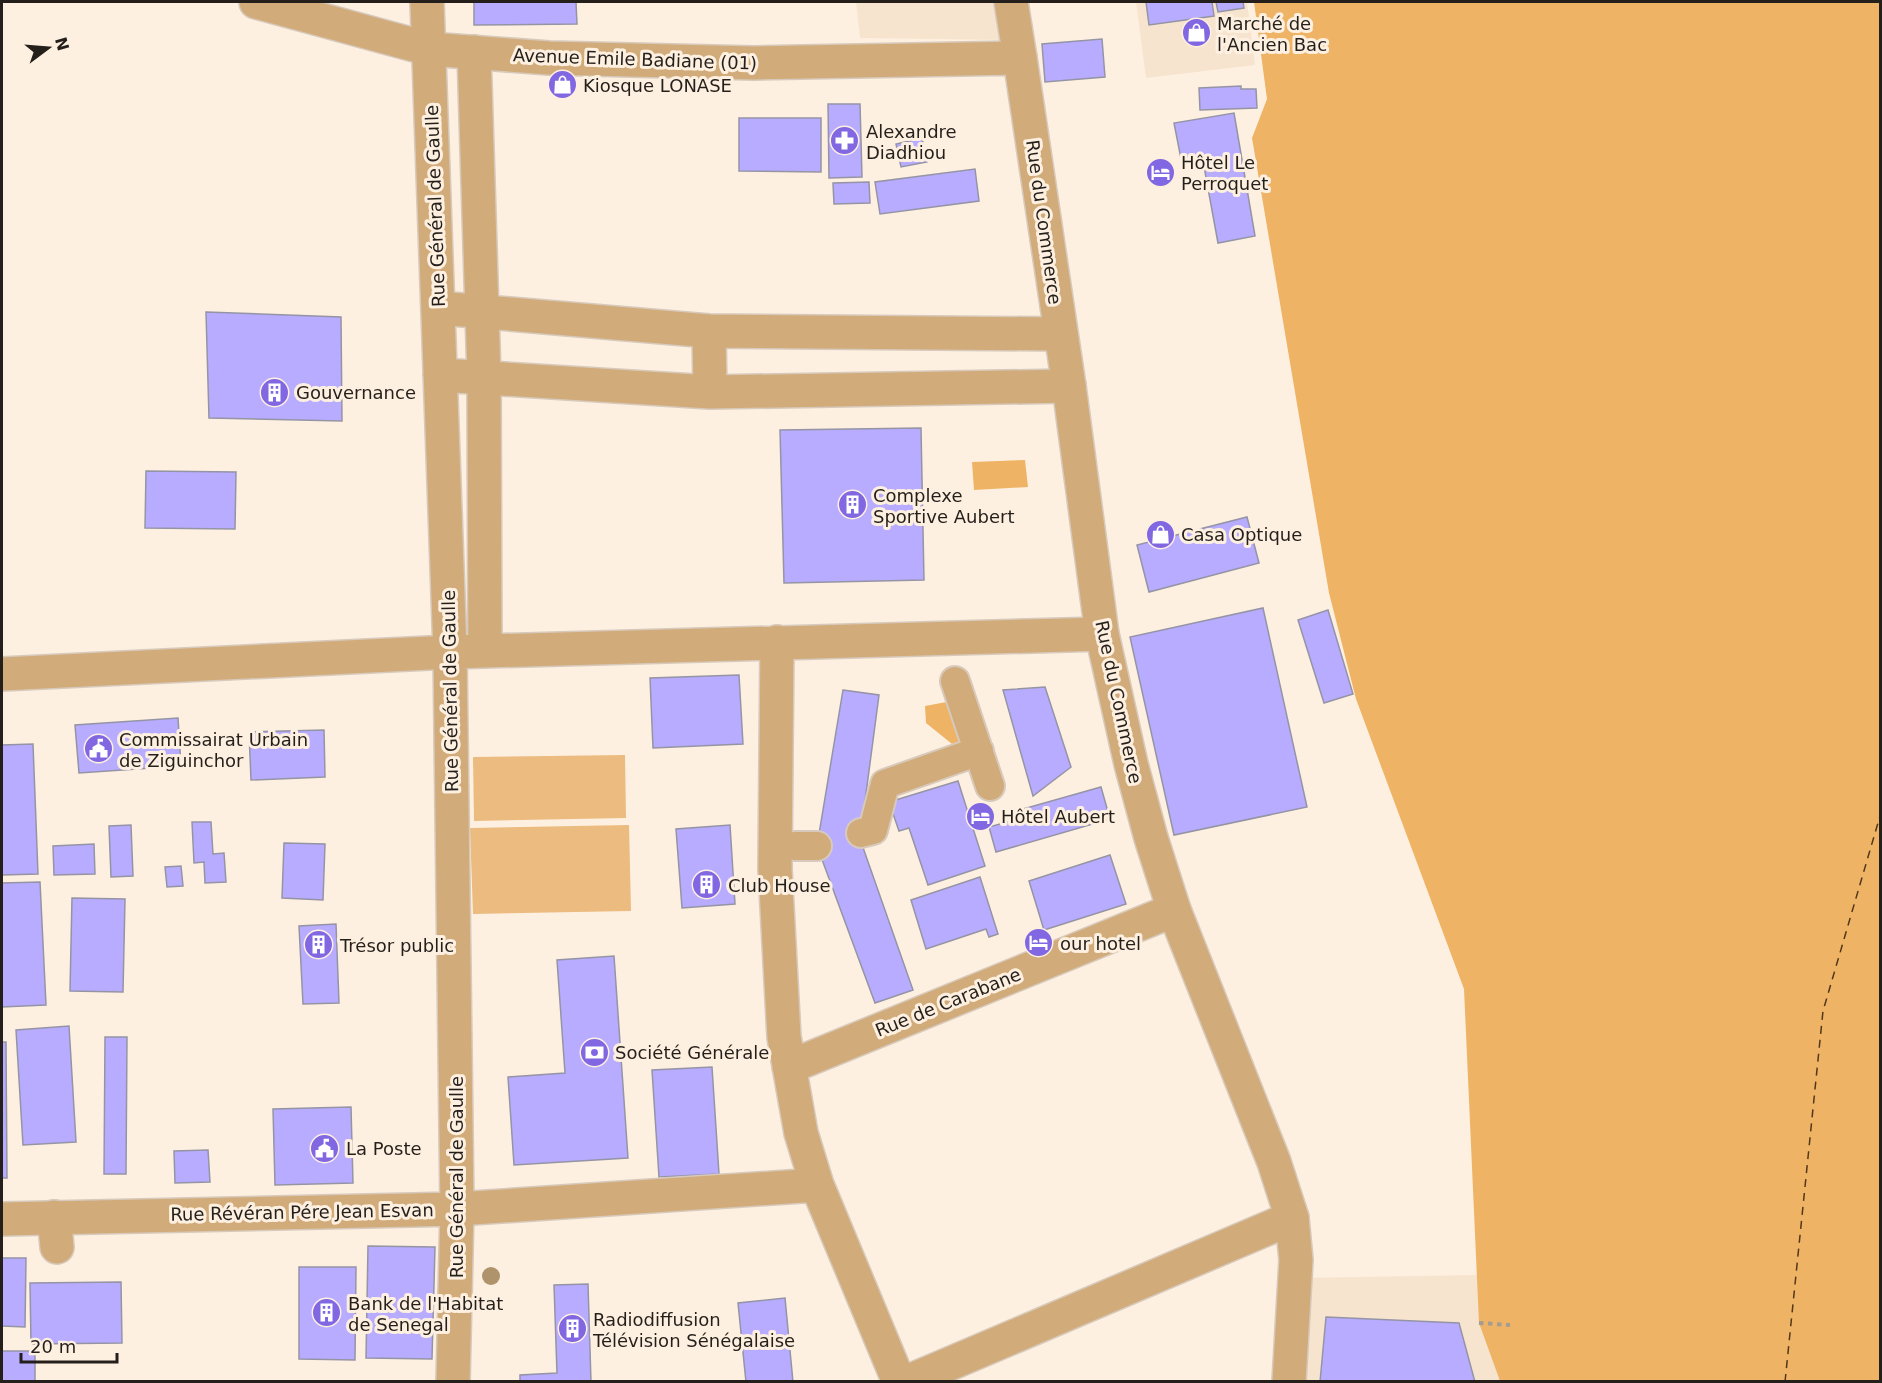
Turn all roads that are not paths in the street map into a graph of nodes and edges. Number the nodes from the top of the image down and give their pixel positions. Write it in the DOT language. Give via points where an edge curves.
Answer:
graph roads {
  1 [pos="256,2"];
  2 [pos="427,2"];
  3 [pos="1011,2"];
  4 [pos="429,49"];
  5 [pos="474,52"];
  6 [pos="1020,58"];
  7 [pos="439,308"];
  8 [pos="482,311"];
  9 [pos="709,331"];
  10 [pos="1060,334"];
  11 [pos="440,375"];
  12 [pos="484,377"];
  13 [pos="1069,386"];
  14 [pos="710,392"];
  15 [pos="1102,634"];
  16 [pos="777,642"];
  17 [pos="485,651"];
  18 [pos="450,652"];
  19 [pos="2,674"];
  20 [pos="955,681"];
  21 [pos="979,751"];
  22 [pos="990,786"];
  23 [pos="861,833"];
  24 [pos="1174,910"];
  25 [pos="789,1067"];
  26 [pos="817,1185"];
  27 [pos="457,1209"];
  28 [pos="1292,1218"];
  29 [pos="2,1219"];
  30 [pos="453,1382"];
  31 [pos="898,1382"];
  32 [pos="907,1382"];
  33 [pos="1290,1382"];
  1 -- 4 [label="street, Avenue Emile Badiane (01)"];
  2 -- 4 [label="street, Rue Général de Gaulle"];
  3 -- 6 [label="street, Rue du Commerce"];
  4 -- 5 [label="street, Avenue Emile Badiane (01)"];
  4 -- 7 [label="street, Rue Général de Gaulle"];
  5 -- 6 [label="street, Avenue Emile Badiane (01)" via="549,58 754,63"];
  5 -- 8 [label="street, Rue Général de Gaulle"];
  6 -- 10 [label="street, Rue du Commerce"];
  7 -- 8 [label="street"];
  7 -- 11 [label="street, Rue Général de Gaulle"];
  8 -- 9 [label="street"];
  8 -- 12 [label="street, Rue Général de Gaulle"];
  9 -- 10 [label="street"];
  9 -- 14 [label="street"];
  10 -- 13 [label="street, Rue du Commerce"];
  11 -- 12 [label="street"];
  11 -- 18 [label="street, Rue Général de Gaulle"];
  12 -- 14 [label="street"];
  12 -- 17 [label="street, Rue Général de Gaulle"];
  13 -- 14 [label="street"];
  13 -- 15 [label="street, Rue du Commerce"];
  15 -- 16 [label="street"];
  15 -- 24 [label="street, Rue du Commerce" via="1131,764"];
  16 -- 17 [label="street"];
  16 -- 25 [label="street" via="775,869"];
  17 -- 18 [label="street"];
  18 -- 19 [label="street"];
  18 -- 27 [label="street, Rue Général de Gaulle"];
  20 -- 21 [label="street"];
  21 -- 22 [label="street"];
  21 -- 23 [label="street" via="885,784 873,830"];
  24 -- 25 [label="street, Rue de Carabane"];
  24 -- 28 [label="street, Rue du Commerce" via="1274,1162"];
  25 -- 26 [label="street" via="801,1133"];
  26 -- 27 [label="street, Rue Révéran Pére Jean Esvan"];
  26 -- 31 [label="street"];
  27 -- 29 [label="street, Rue Révéran Pére Jean Esvan" via="56,1232"];
  27 -- 30 [label="street, Rue Général de Gaulle"];
  28 -- 32 [label="street"];
  28 -- 33 [label="street, Rue du Commerce" via="1296,1260"];
}
